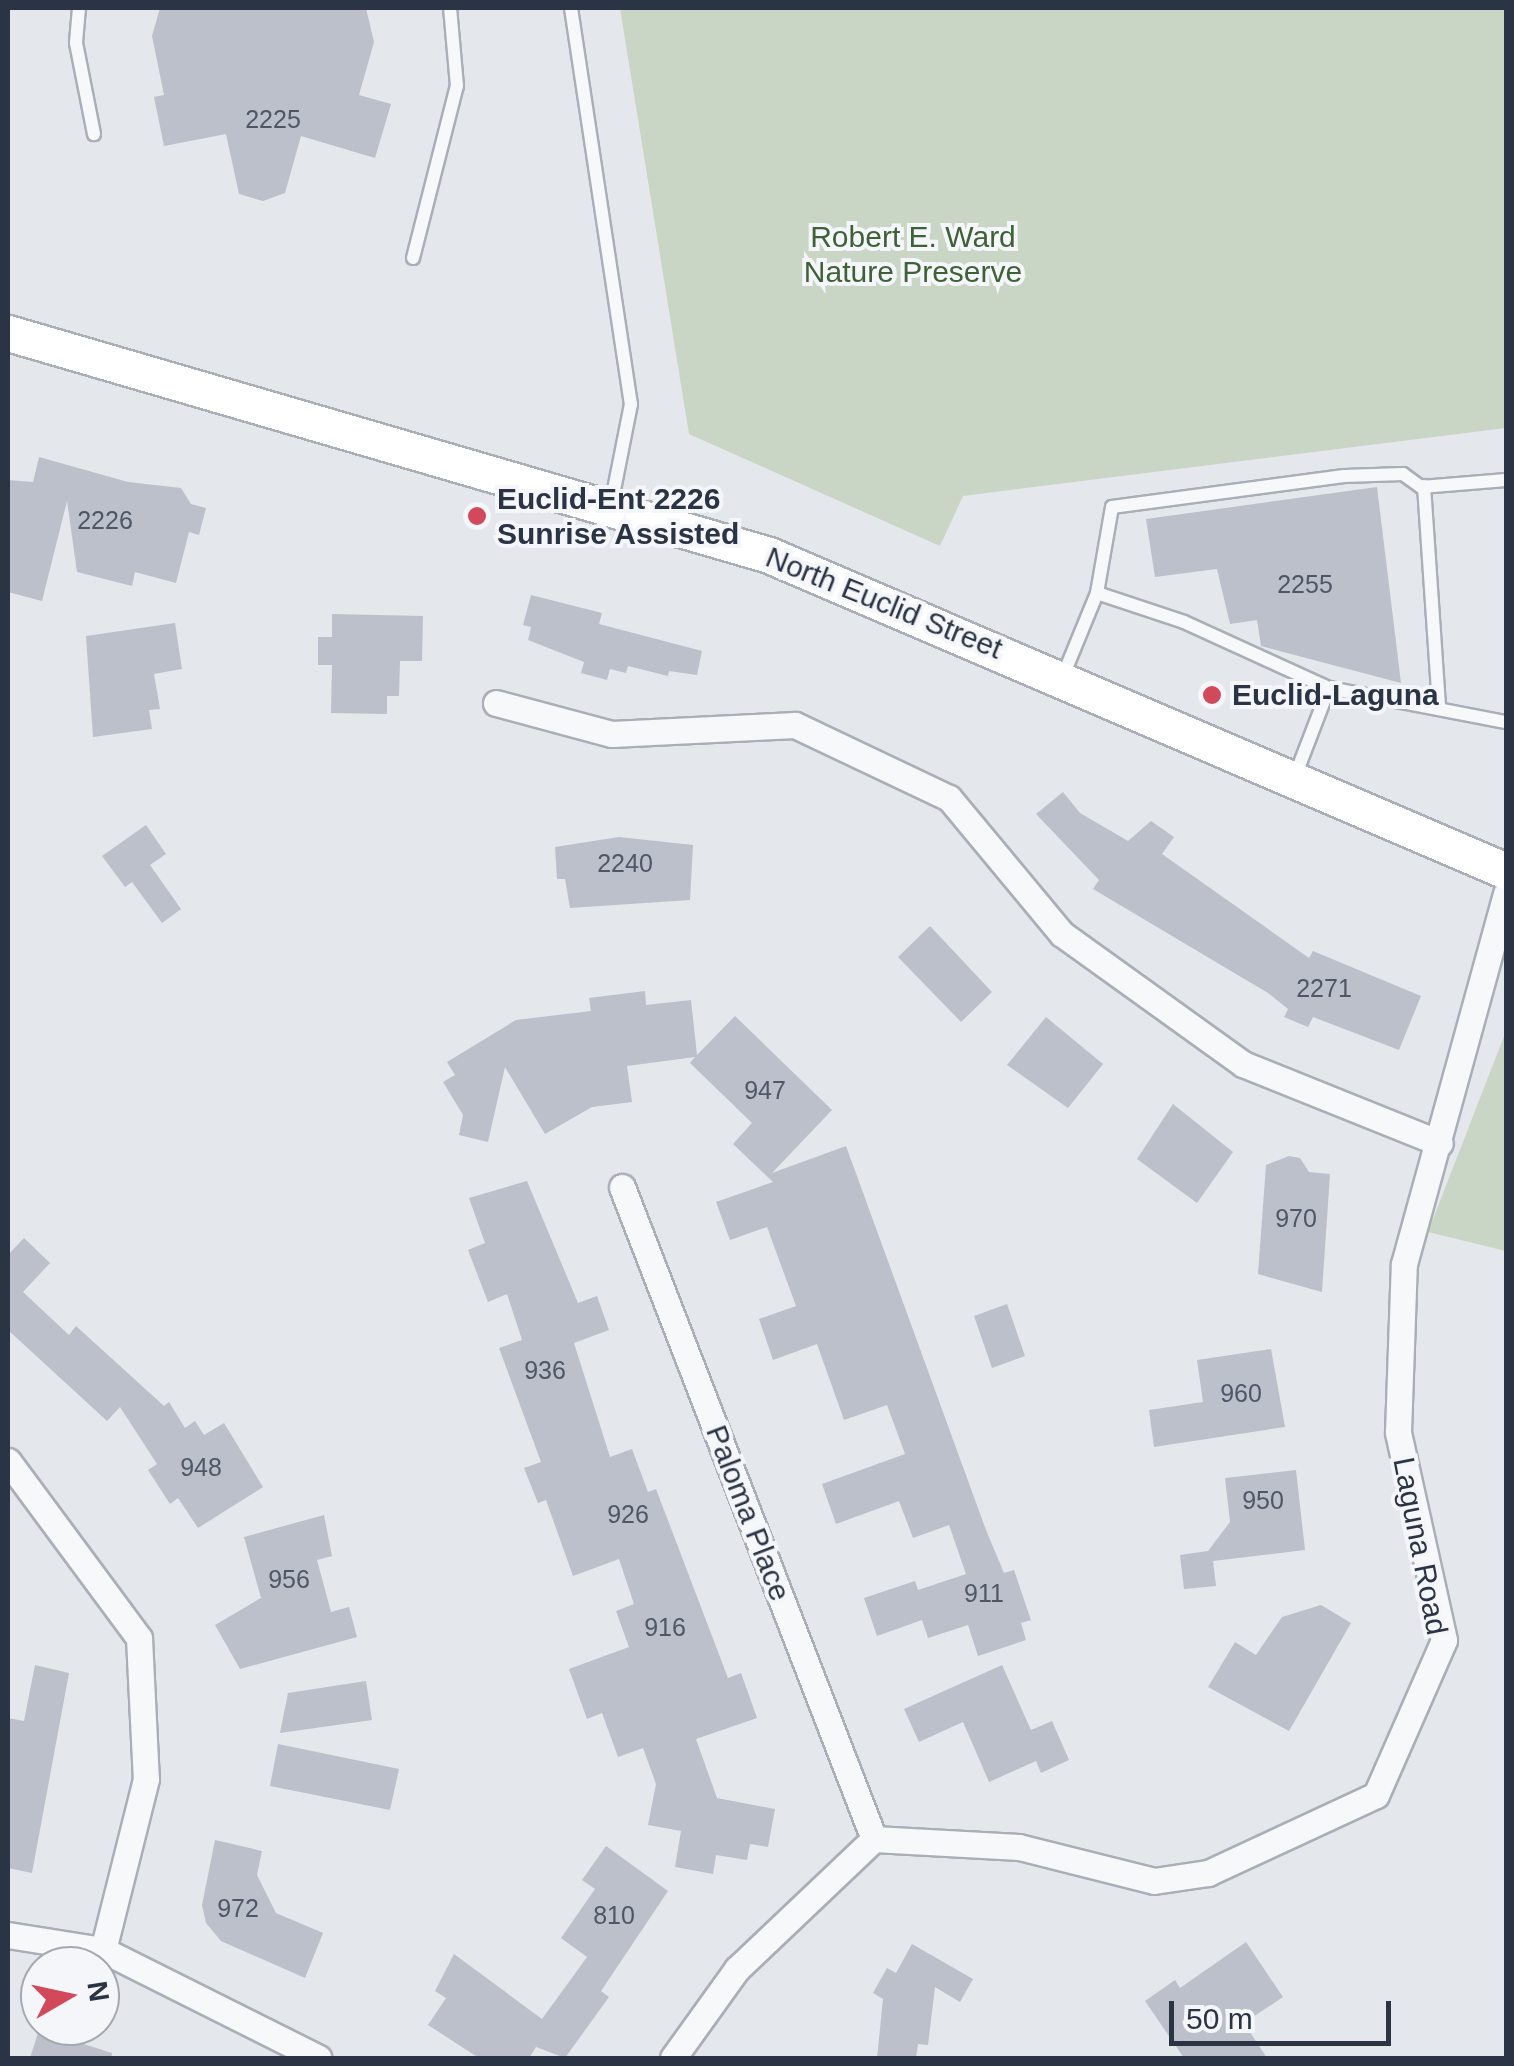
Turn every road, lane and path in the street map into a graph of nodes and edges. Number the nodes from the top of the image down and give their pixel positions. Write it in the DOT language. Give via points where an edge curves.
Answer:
graph roads {
  1 [pos="79,8"];
  2 [pos="450,8"];
  3 [pos="571,8"];
  4 [pos="94,134"];
  5 [pos="412,258"];
  6 [pos="8,333"];
  7 [pos="1506,480"];
  8 [pos="1424,486"];
  9 [pos="611,506"];
  10 [pos="1096,593"];
  11 [pos="1062,678"];
  12 [pos="1329,688"];
  13 [pos="496,703"];
  14 [pos="1440,708"];
  15 [pos="1506,722"];
  16 [pos="1294,779"];
  17 [pos="1506,871"];
  18 [pos="1506,893"];
  19 [pos="1440,1142"];
  20 [pos="622,1187"];
  21 [pos="8,1461"];
  22 [pos="874,1839"];
  23 [pos="8,1935"];
  24 [pos="78,1946"];
  25 [pos="105,1946"];
  26 [pos="120,1958"];
  27 [pos="319,2058"];
  28 [pos="673,2058"];
  1 -- 4 [label="lane" via="76,43"];
  2 -- 5 [label="lane" via="456,86"];
  3 -- 9 [label="lane" via="631,404"];
  6 -- 9 [label="main road, North Euclid Street"];
  7 -- 8 [label="lane"];
  8 -- 10 [label="lane" via="1403,474 1344,476 1112,507"];
  8 -- 14 [label="lane"];
  9 -- 11 [label="main road, North Euclid Street" via="769,555"];
  10 -- 11 [label="lane"];
  10 -- 12 [label="lane" via="1184,622"];
  11 -- 16 [label="main road, North Euclid Street"];
  12 -- 14 [label="lane"];
  12 -- 16 [label="lane"];
  13 -- 19 [label="street" via="612,734 795,725 949,798 1062,934 1243,1064"];
  14 -- 15 [label="lane"];
  16 -- 17 [label="main road, North Euclid Street"];
  18 -- 19 [label="street, Laguna Road"];
  19 -- 22 [label="street, Laguna Road" via="1404,1264 1398,1432 1444,1640 1376,1796 1208,1873 1154,1881 1018,1847"];
  20 -- 22 [label="street, Paloma Place"];
  21 -- 25 [label="street" via="139,1638 146,1779"];
  22 -- 28 [label="street" via="737,1970"];
  23 -- 24 [label="street"];
  26 -- 27 [label="street"];
}
